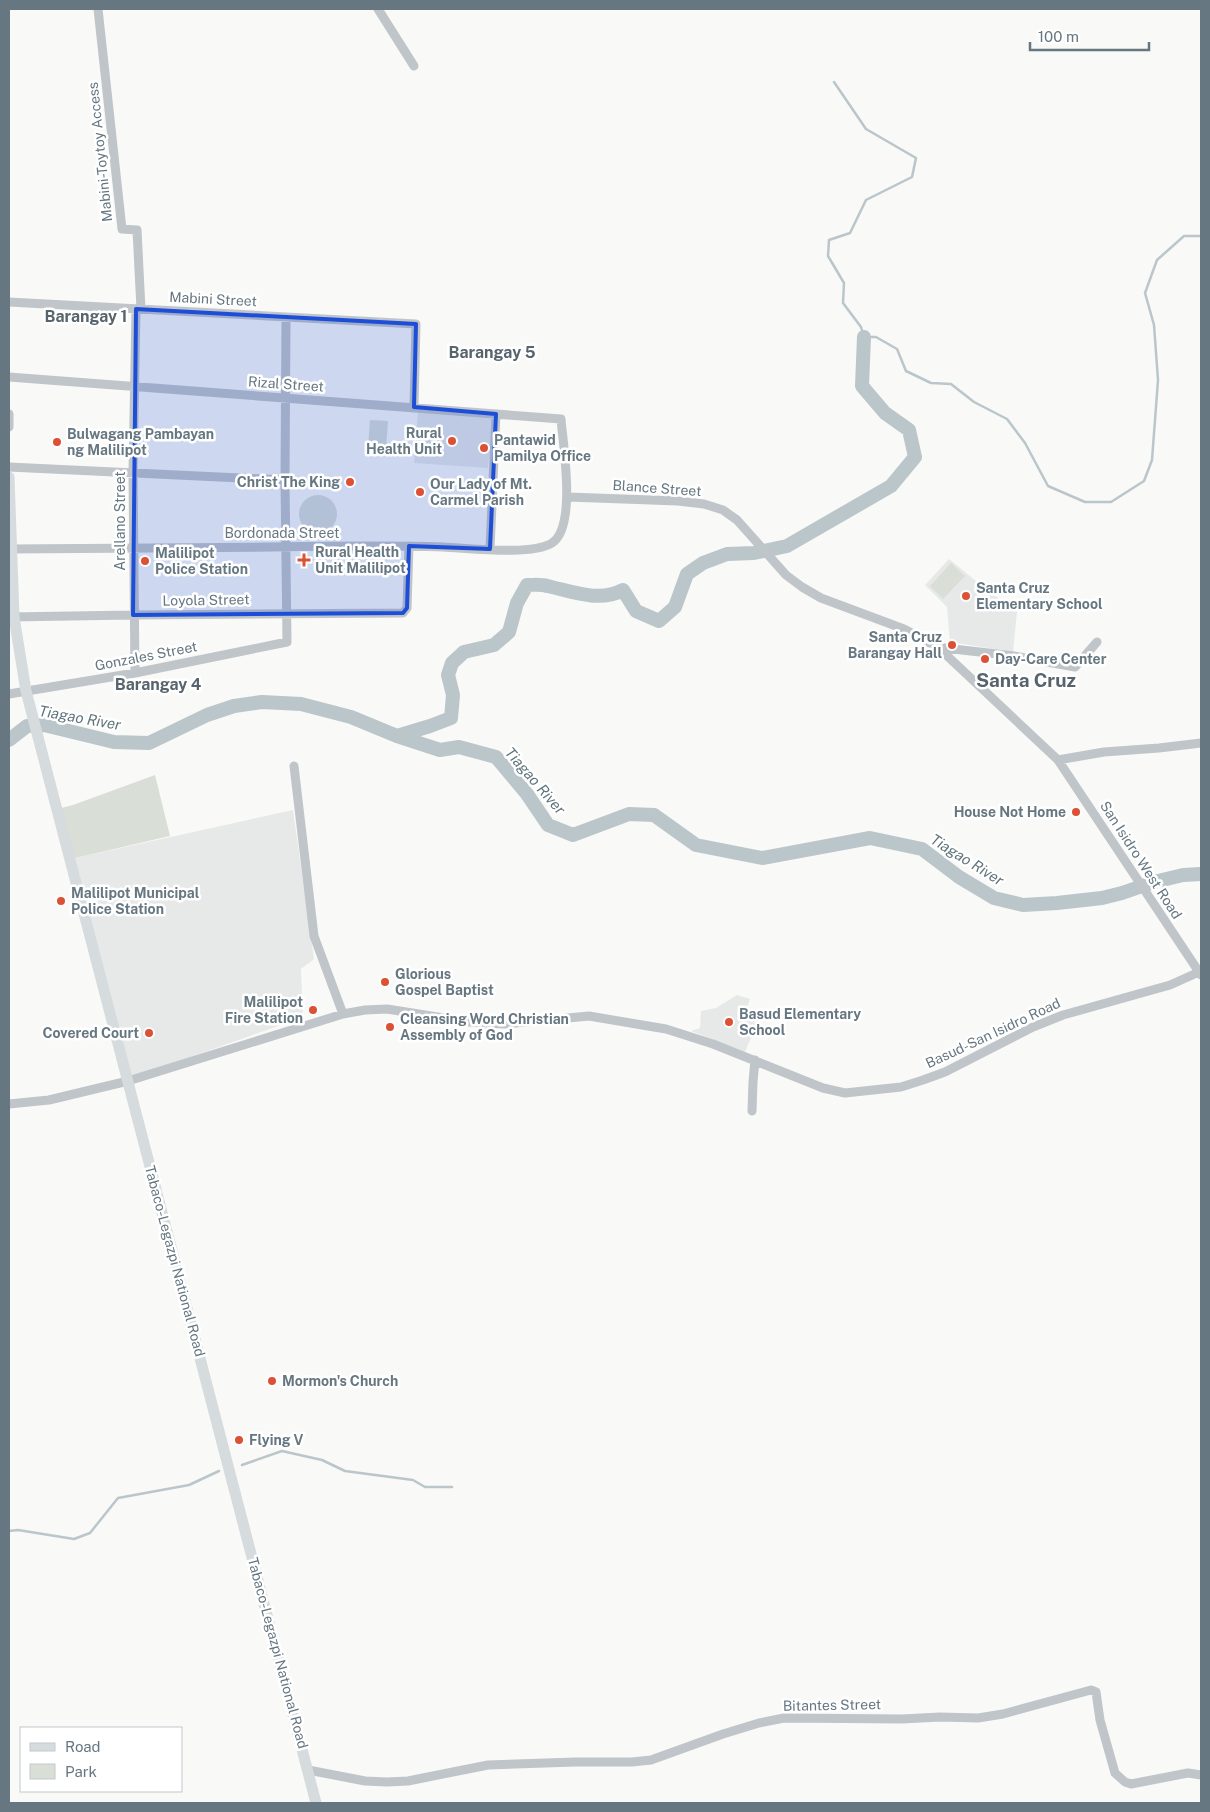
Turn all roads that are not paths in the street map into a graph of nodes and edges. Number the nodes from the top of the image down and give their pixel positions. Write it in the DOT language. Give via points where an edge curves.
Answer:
graph roads {
  1 [pos="98,9"];
  2 [pos="378,9"];
  3 [pos="414,66"];
  4 [pos="9,302"];
  5 [pos="138,309"];
  6 [pos="286,317"];
  7 [pos="9,377"];
  8 [pos="135,387"];
  9 [pos="285,398"];
  10 [pos="414,407"];
  11 [pos="9,414"];
  12 [pos="496,414"];
  13 [pos="9,427"];
  14 [pos="9,466"];
  15 [pos="133,471"];
  16 [pos="9,477"];
  17 [pos="285,480"];
  18 [pos="568,497"];
  19 [pos="285,546"];
  20 [pos="409,546"];
  21 [pos="134,547"];
  22 [pos="490,549"];
  23 [pos="10,550"];
  24 [pos="286,613"];
  25 [pos="133,614"];
  26 [pos="11,617"];
  27 [pos="1097,642"];
  28 [pos="936,647"];
  29 [pos="135,673"];
  30 [pos="26,691"];
  31 [pos="9,694"];
  32 [pos="1201,743"];
  33 [pos="1058,760"];
  34 [pos="294,766"];
  35 [pos="1200,973"];
  36 [pos="343,1014"];
  37 [pos="755,1060"];
  38 [pos="128,1081"];
  39 [pos="9,1104"];
  40 [pos="752,1111"];
  41 [pos="308,1770"];
  42 [pos="1201,1775"];
  43 [pos="316,1803"];
  1 -- 5 [label="street, Mabini-Toytoy Access" via="122,229 137,230"];
  2 -- 3 [label="street"];
  4 -- 5 [label="street, Mabini Street"];
  5 -- 6 [label="street, Mabini Street"];
  5 -- 8 [label="street, Arellano Street"];
  6 -- 9 [label="street"];
  6 -- 10 [label="street, Mabini Street" via="416,324"];
  7 -- 8 [label="street, Rizal Street"];
  8 -- 9 [label="street, Rizal Street"];
  8 -- 15 [label="street, Arellano Street"];
  9 -- 10 [label="street, Rizal Street"];
  9 -- 17 [label="street"];
  10 -- 12 [label="street, Rizal Street"];
  11 -- 13 [label="street"];
  12 -- 18 [label="street, Rizal Street" via="561,419"];
  12 -- 22 [label="street"];
  14 -- 15 [label="street"];
  15 -- 17 [label="street"];
  15 -- 21 [label="street, Arellano Street"];
  16 -- 23 [label="main road, Tabaco-Legazpi National Road"];
  17 -- 19 [label="street"];
  18 -- 22 [label="street, Bordonada Street" via="560,533 553,542 537,549"];
  18 -- 28 [label="street, Blance Street" via="678,501 723,510 737,520 802,587 821,598 904,629"];
  19 -- 20 [label="street, Bordonada Street"];
  19 -- 21 [label="street, Bordonada Street"];
  19 -- 24 [label="street"];
  20 -- 22 [label="street, Bordonada Street"];
  20 -- 24 [label="street, Loyola Street" via="407,608 403,613"];
  21 -- 23 [label="street, Bordonada Street"];
  21 -- 25 [label="street, Arellano Street"];
  23 -- 26 [label="main road, Tabaco-Legazpi National Road"];
  24 -- 25 [label="street, Loyola Street"];
  24 -- 29 [label="street, Gonzales Street" via="287,642"];
  25 -- 26 [label="street, Loyola Street"];
  25 -- 29 [label="street, Arellano Street"];
  26 -- 30 [label="main road, Tabaco-Legazpi National Road"];
  27 -- 28 [label="street" via="1075,667"];
  28 -- 33 [label="street, San Isidro West Road"];
  29 -- 30 [label="street, Gonzales Street"];
  30 -- 31 [label="street, Gonzales Street"];
  30 -- 38 [label="main road, Tabaco-Legazpi National Road"];
  32 -- 33 [label="street" via="1104,752"];
  33 -- 35 [label="street, San Isidro West Road"];
  34 -- 36 [label="street" via="314,936"];
  35 -- 37 [label="street, Basud-San Isidro Road" via="1063,1015 945,1072 901,1087 833,1092"];
  36 -- 37 [label="street, Basud-San Isidro Road" via="387,1009 504,1024 589,1016 666,1028"];
  36 -- 38 [label="street, Basud-San Isidro Road"];
  37 -- 40 [label="street"];
  38 -- 39 [label="street, Basud-San Isidro Road" via="50,1100"];
  38 -- 41 [label="main road, Tabaco-Legazpi National Road"];
  41 -- 42 [label="street, Bitantes Street" via="365,1780 408,1782 488,1765 632,1762 651,1760 741,1728 784,1718 978,1718 1091,1690 1096,1692 1100,1720 1116,1774 1124,1782 1131,1784 1188,1773"];
  41 -- 43 [label="main road, Tabaco-Legazpi National Road"];
}
